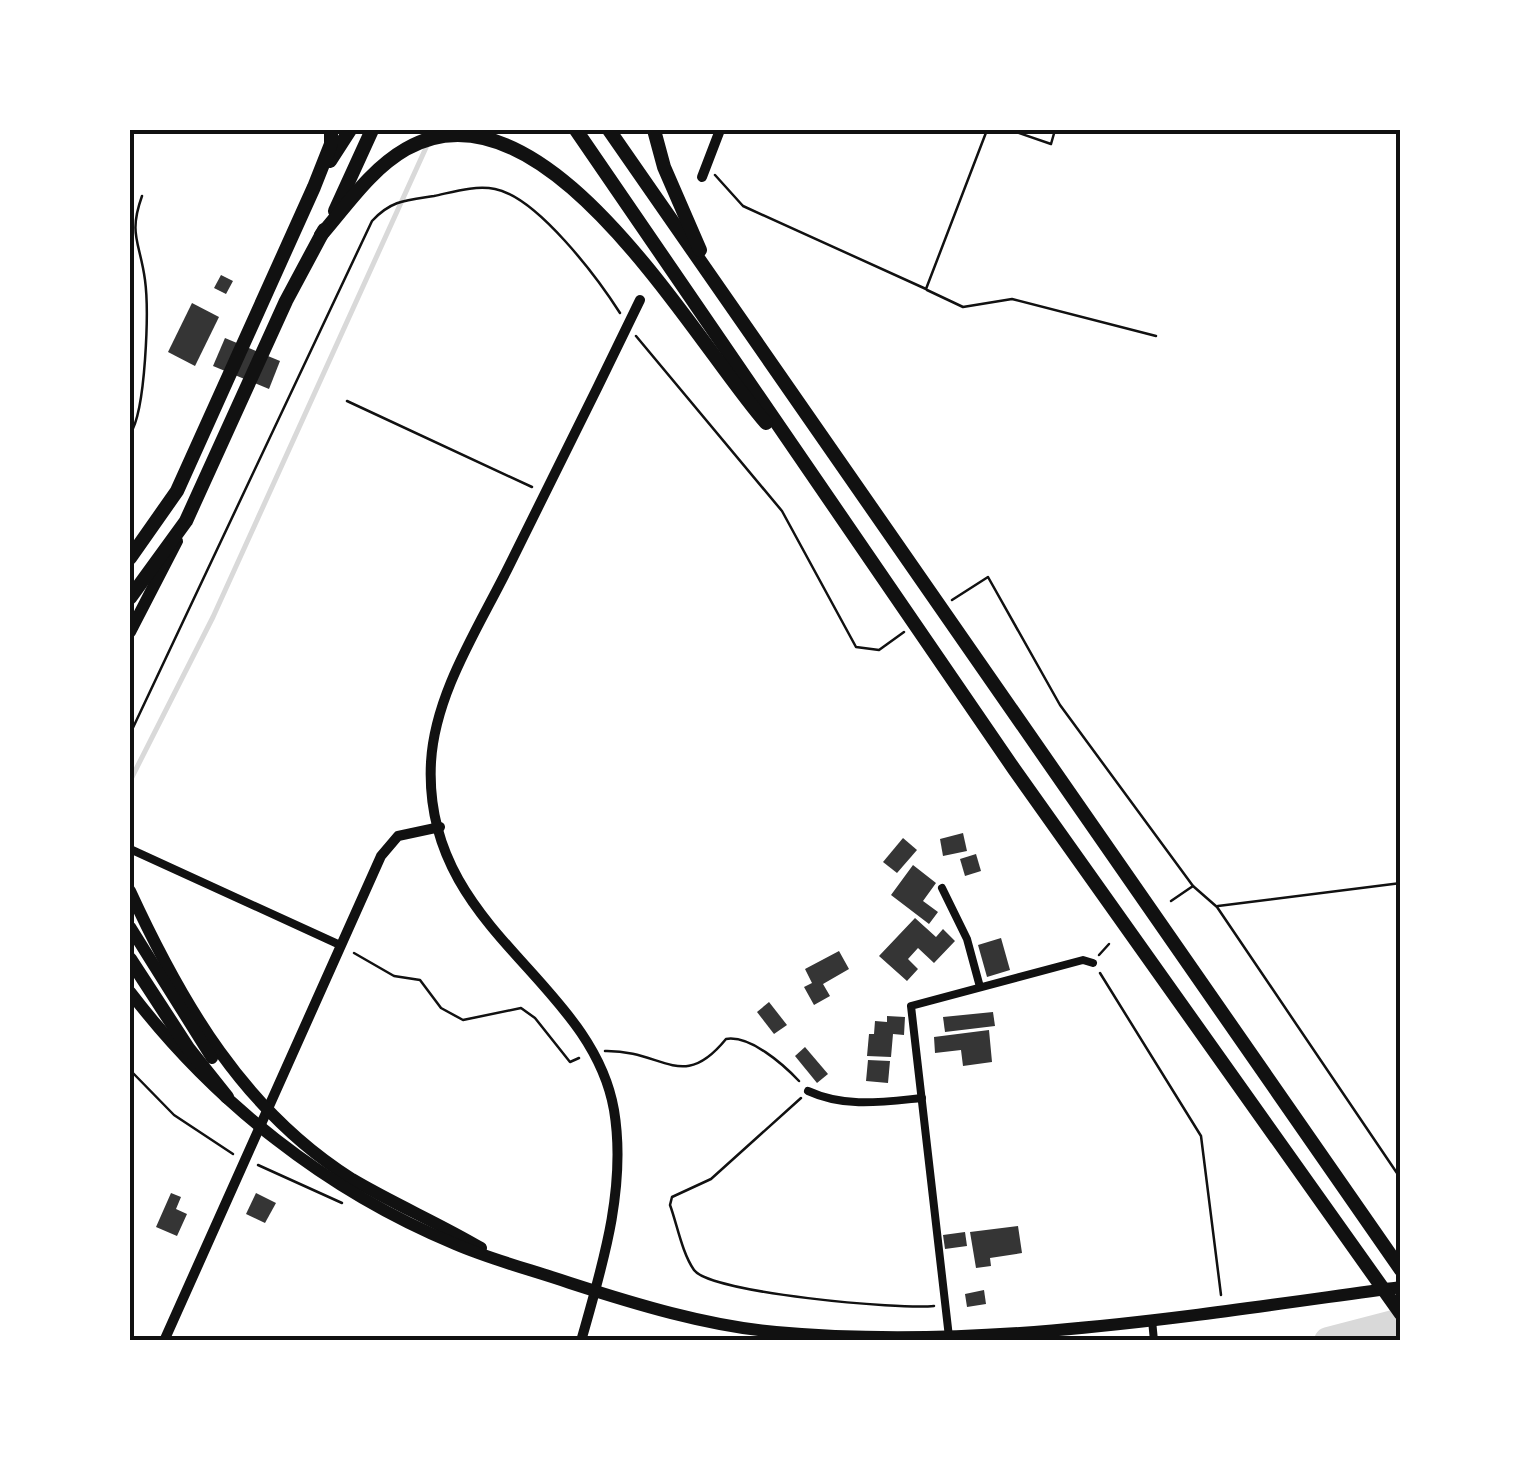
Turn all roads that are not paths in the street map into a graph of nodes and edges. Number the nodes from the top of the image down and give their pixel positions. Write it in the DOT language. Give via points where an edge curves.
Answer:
graph roads {
  1 [pos="331,130"];
  2 [pos="350,130"];
  3 [pos="372,130"];
  4 [pos="576,130"];
  5 [pos="609,130"];
  6 [pos="654,130"];
  7 [pos="720,130"];
  8 [pos="705,172"];
  9 [pos="314,187"];
  10 [pos="321,236"];
  11 [pos="711,276"];
  12 [pos="640,300"];
  13 [pos="802,464"];
  14 [pos="186,521"];
  15 [pos="130,558"];
  16 [pos="130,598"];
  17 [pos="130,632"];
  18 [pos="440,827"];
  19 [pos="130,849"];
  20 [pos="942,888"];
  21 [pos="130,891"];
  22 [pos="130,928"];
  23 [pos="340,945"];
  24 [pos="130,959"];
  25 [pos="1092,963"];
  26 [pos="980,988"];
  27 [pos="130,992"];
  28 [pos="808,1091"];
  29 [pos="255,1096"];
  30 [pos="227,1097"];
  31 [pos="922,1098"];
  32 [pos="500,1260"];
  33 [pos="1398,1266"];
  34 [pos="1401,1287"];
  35 [pos="595,1291"];
  36 [pos="1401,1314"];
  37 [pos="1152,1320"];
  38 [pos="950,1339"];
  39 [pos="164,1341"];
  40 [pos="580,1341"];
  41 [pos="1154,1341"];
  1 -- 9 [label="highway"];
  2 -- 9 [label="highway"];
  3 -- 10 [label="highway"];
  4 -- 13 [label="highway"];
  5 -- 11 [label="highway"];
  6 -- 11 [label="highway"];
  7 -- 8 [label="street"];
  9 -- 15 [label="highway" via="177,492"];
  10 -- 13 [label="highway" via="379,168 409,147 468,137 541,162 623,236 734,386"];
  10 -- 14 [label="highway"];
  11 -- 33 [label="highway"];
  12 -- 18 [label="street" via="451,684 431,764"];
  13 -- 36 [label="highway"];
  14 -- 16 [label="highway"];
  14 -- 17 [label="main road"];
  18 -- 23 [label="street" via="409,831 390,842"];
  18 -- 35 [label="street" via="477,912 592,1052 613,1107 616,1194"];
  19 -- 23 [label="street"];
  20 -- 26 [label="street"];
  21 -- 29 [label="main road" via="196,1022"];
  22 -- 29 [label="main road" via="200,1044"];
  23 -- 39 [label="street"];
  24 -- 30 [label="highway"];
  25 -- 26 [label="street"];
  26 -- 31 [label="street" via="911,1006"];
  27 -- 30 [label="main road" via="187,1063"];
  28 -- 31 [label="street" via="860,1104"];
  29 -- 32 [label="main road" via="352,1179"];
  30 -- 32 [label="main road" via="378,1207"];
  31 -- 38 [label="street"];
  32 -- 35 [label="main road"];
  34 -- 37 [label="main road"];
  35 -- 38 [label="main road" via="774,1332"];
  35 -- 40 [label="street"];
  37 -- 38 [label="main road"];
  37 -- 41 [label="street"];
}
